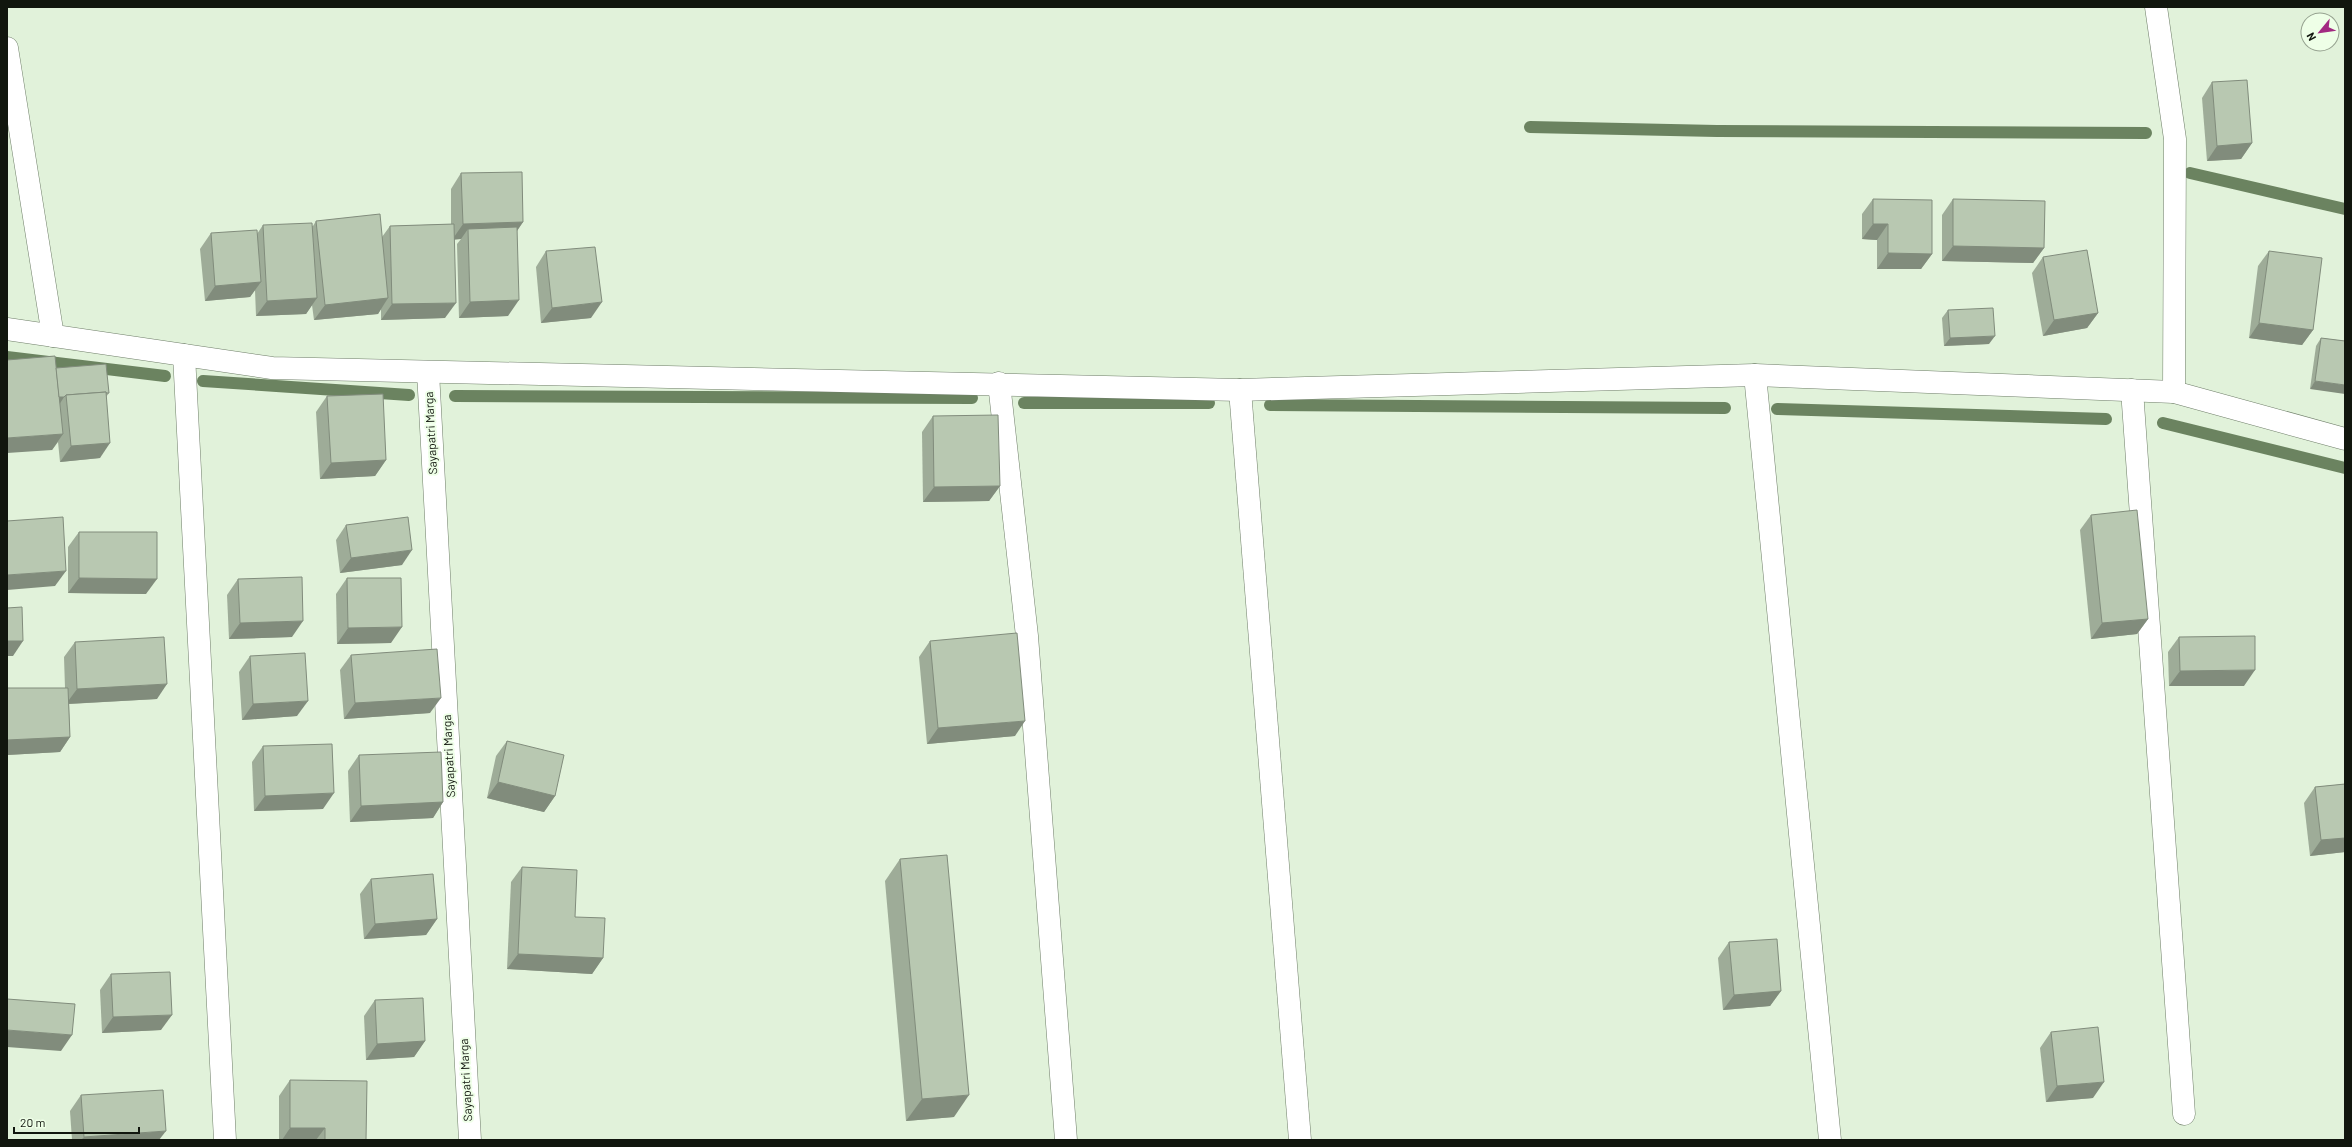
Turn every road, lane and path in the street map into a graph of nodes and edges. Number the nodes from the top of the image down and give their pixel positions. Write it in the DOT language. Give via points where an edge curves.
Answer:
graph roads {
  1 [pos="2156,7"];
  2 [pos="7,48"];
  3 [pos="7,329"];
  4 [pos="53,336"];
  5 [pos="184,355"];
  6 [pos="428,372"];
  7 [pos="1755,375"];
  8 [pos="999,383"];
  9 [pos="1240,390"];
  10 [pos="2132,390"];
  11 [pos="2174,392"];
  12 [pos="2345,439"];
  13 [pos="2184,1114"];
  14 [pos="225,1140"];
  15 [pos="470,1140"];
  16 [pos="1066,1140"];
  17 [pos="1300,1140"];
  18 [pos="1830,1140"];
  1 -- 11 [label="street" via="2175,139"];
  2 -- 4 [label="street"];
  3 -- 4 [label="street"];
  4 -- 5 [label="street"];
  5 -- 6 [label="street" via="272,368"];
  5 -- 14 [label="street"];
  6 -- 8 [label="street"];
  6 -- 15 [label="street, Sayapatri Marga"];
  7 -- 9 [label="street"];
  7 -- 10 [label="street"];
  7 -- 18 [label="street"];
  8 -- 9 [label="street"];
  8 -- 16 [label="street" via="1027,636"];
  9 -- 17 [label="street"];
  10 -- 11 [label="street"];
  10 -- 13 [label="street"];
  11 -- 12 [label="street"];
}
